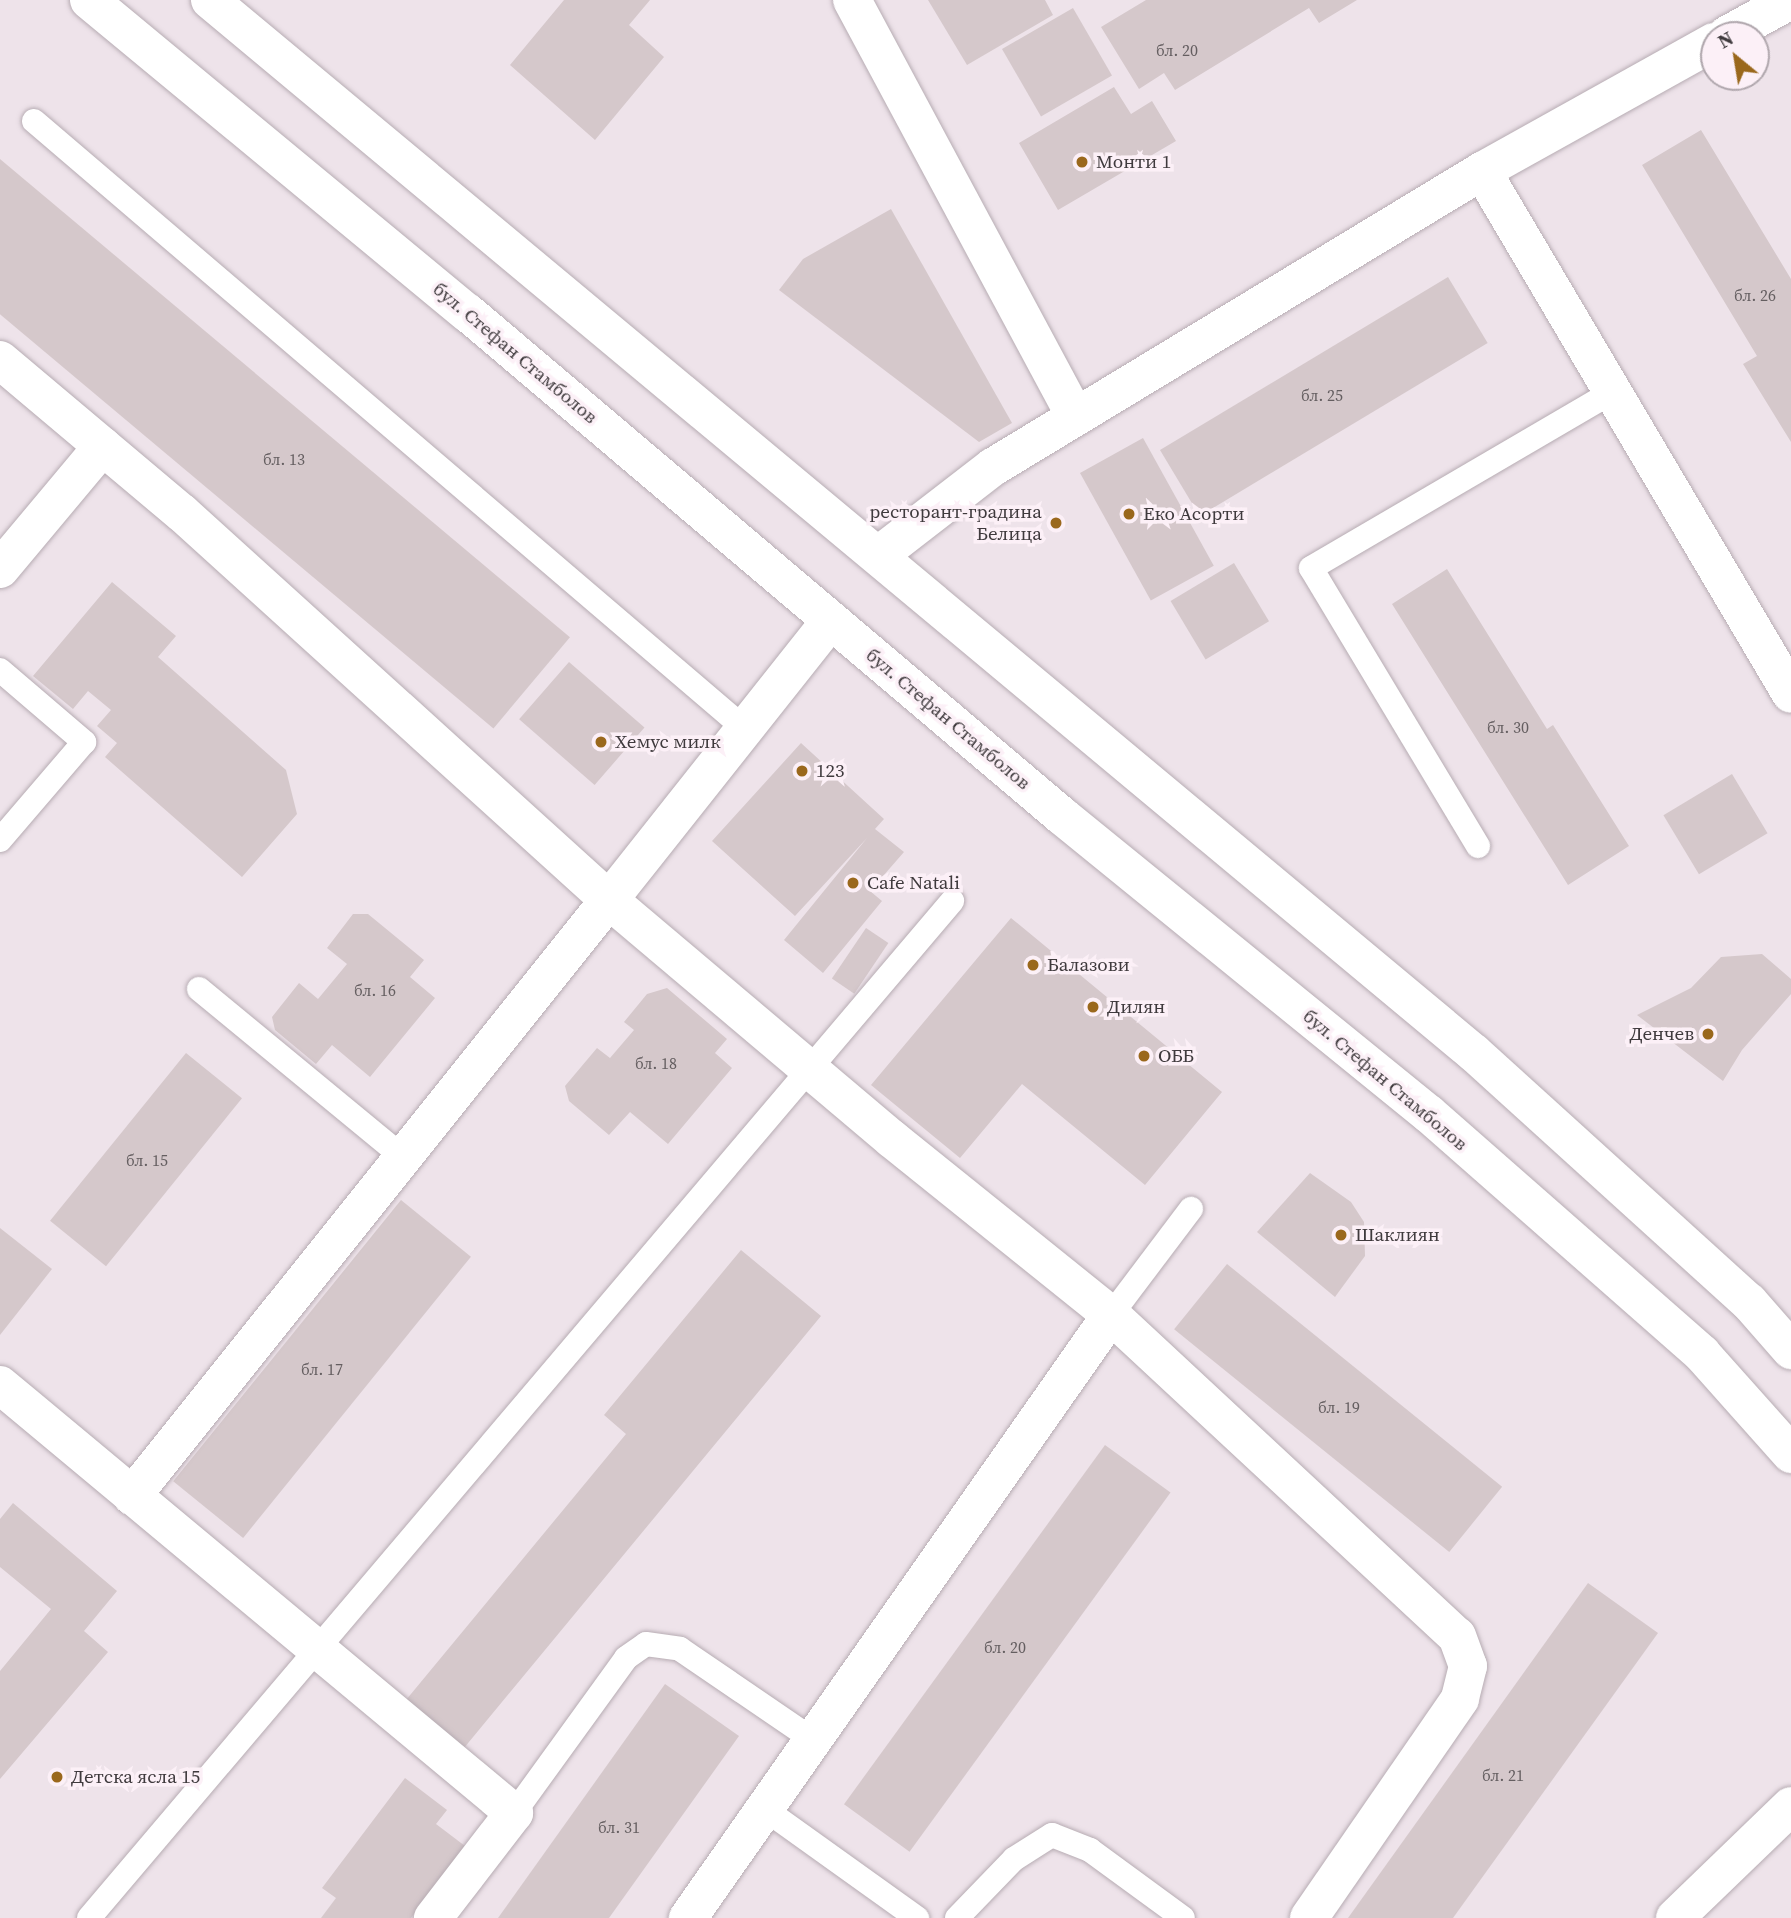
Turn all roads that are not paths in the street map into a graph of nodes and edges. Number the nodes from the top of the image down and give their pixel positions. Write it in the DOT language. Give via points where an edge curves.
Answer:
graph roads {
  1 [pos="89,0"];
  2 [pos="210,0"];
  3 [pos="852,0"];
  4 [pos="1791,1"];
  5 [pos="1753,21"];
  6 [pos="1700,50"];
  7 [pos="34,121"];
  8 [pos="1482,171"];
  9 [pos="0,360"];
  10 [pos="1612,391"];
  11 [pos="1076,416"];
  12 [pos="103,446"];
  13 [pos="879,555"];
  14 [pos="0,569"];
  15 [pos="831,620"];
  16 [pos="0,670"];
  17 [pos="1791,694"];
  18 [pos="744,728"];
  19 [pos="0,840"];
  20 [pos="1478,846"];
  21 [pos="609,900"];
  22 [pos="952,901"];
  23 [pos="199,989"];
  24 [pos="807,1069"];
  25 [pos="403,1157"];
  26 [pos="1191,1209"];
  27 [pos="1111,1315"];
  28 [pos="1791,1350"];
  29 [pos="0,1385"];
  30 [pos="1791,1454"];
  31 [pos="132,1496"];
  32 [pos="313,1649"];
  33 [pos="815,1741"];
  34 [pos="1791,1806"];
  35 [pos="766,1810"];
  36 [pos="514,1813"];
  37 [pos="89,1918"];
  38 [pos="433,1918"];
  39 [pos="688,1918"];
  40 [pos="917,1918"];
  41 [pos="957,1918"];
  42 [pos="1183,1918"];
  43 [pos="1309,1918"];
  44 [pos="1675,1918"];
  1 -- 15 [label="street, бул. Стефан Стамболов"];
  2 -- 13 [label="street"];
  3 -- 11 [label="street"];
  4 -- 5 [label="street"];
  6 -- 8 [label="street"];
  7 -- 18 [label="lane"];
  8 -- 10 [label="street"];
  8 -- 11 [label="street"];
  9 -- 12 [label="street"];
  10 -- 17 [label="street"];
  10 -- 20 [label="lane" via="1311,568"];
  11 -- 13 [label="street" via="993,467"];
  12 -- 14 [label="street"];
  12 -- 21 [label="street"];
  13 -- 28 [label="street" via="1474,1053 1749,1302"];
  15 -- 18 [label="street"];
  15 -- 30 [label="street, бул. Стефан Стамболов" via="1429,1114 1702,1354"];
  16 -- 19 [label="lane" via="84,742"];
  18 -- 21 [label="street"];
  21 -- 24 [label="street"];
  21 -- 25 [label="street"];
  22 -- 24 [label="lane"];
  23 -- 25 [label="lane"];
  24 -- 27 [label="street"];
  24 -- 32 [label="lane"];
  25 -- 31 [label="street"];
  26 -- 27 [label="lane"];
  27 -- 33 [label="street"];
  27 -- 43 [label="street" via="1458,1636 1468,1667 1460,1699"];
  29 -- 31 [label="street"];
  31 -- 32 [label="street"];
  32 -- 36 [label="street"];
  32 -- 37 [label="lane"];
  33 -- 35 [label="street"];
  33 -- 36 [label="lane" via="680,1649 646,1644 626,1658"];
  34 -- 44 [label="street"];
  35 -- 39 [label="street"];
  35 -- 40 [label="lane"];
  36 -- 38 [label="street"];
  41 -- 42 [label="lane" via="1014,1859 1052,1835 1090,1850"];
}
